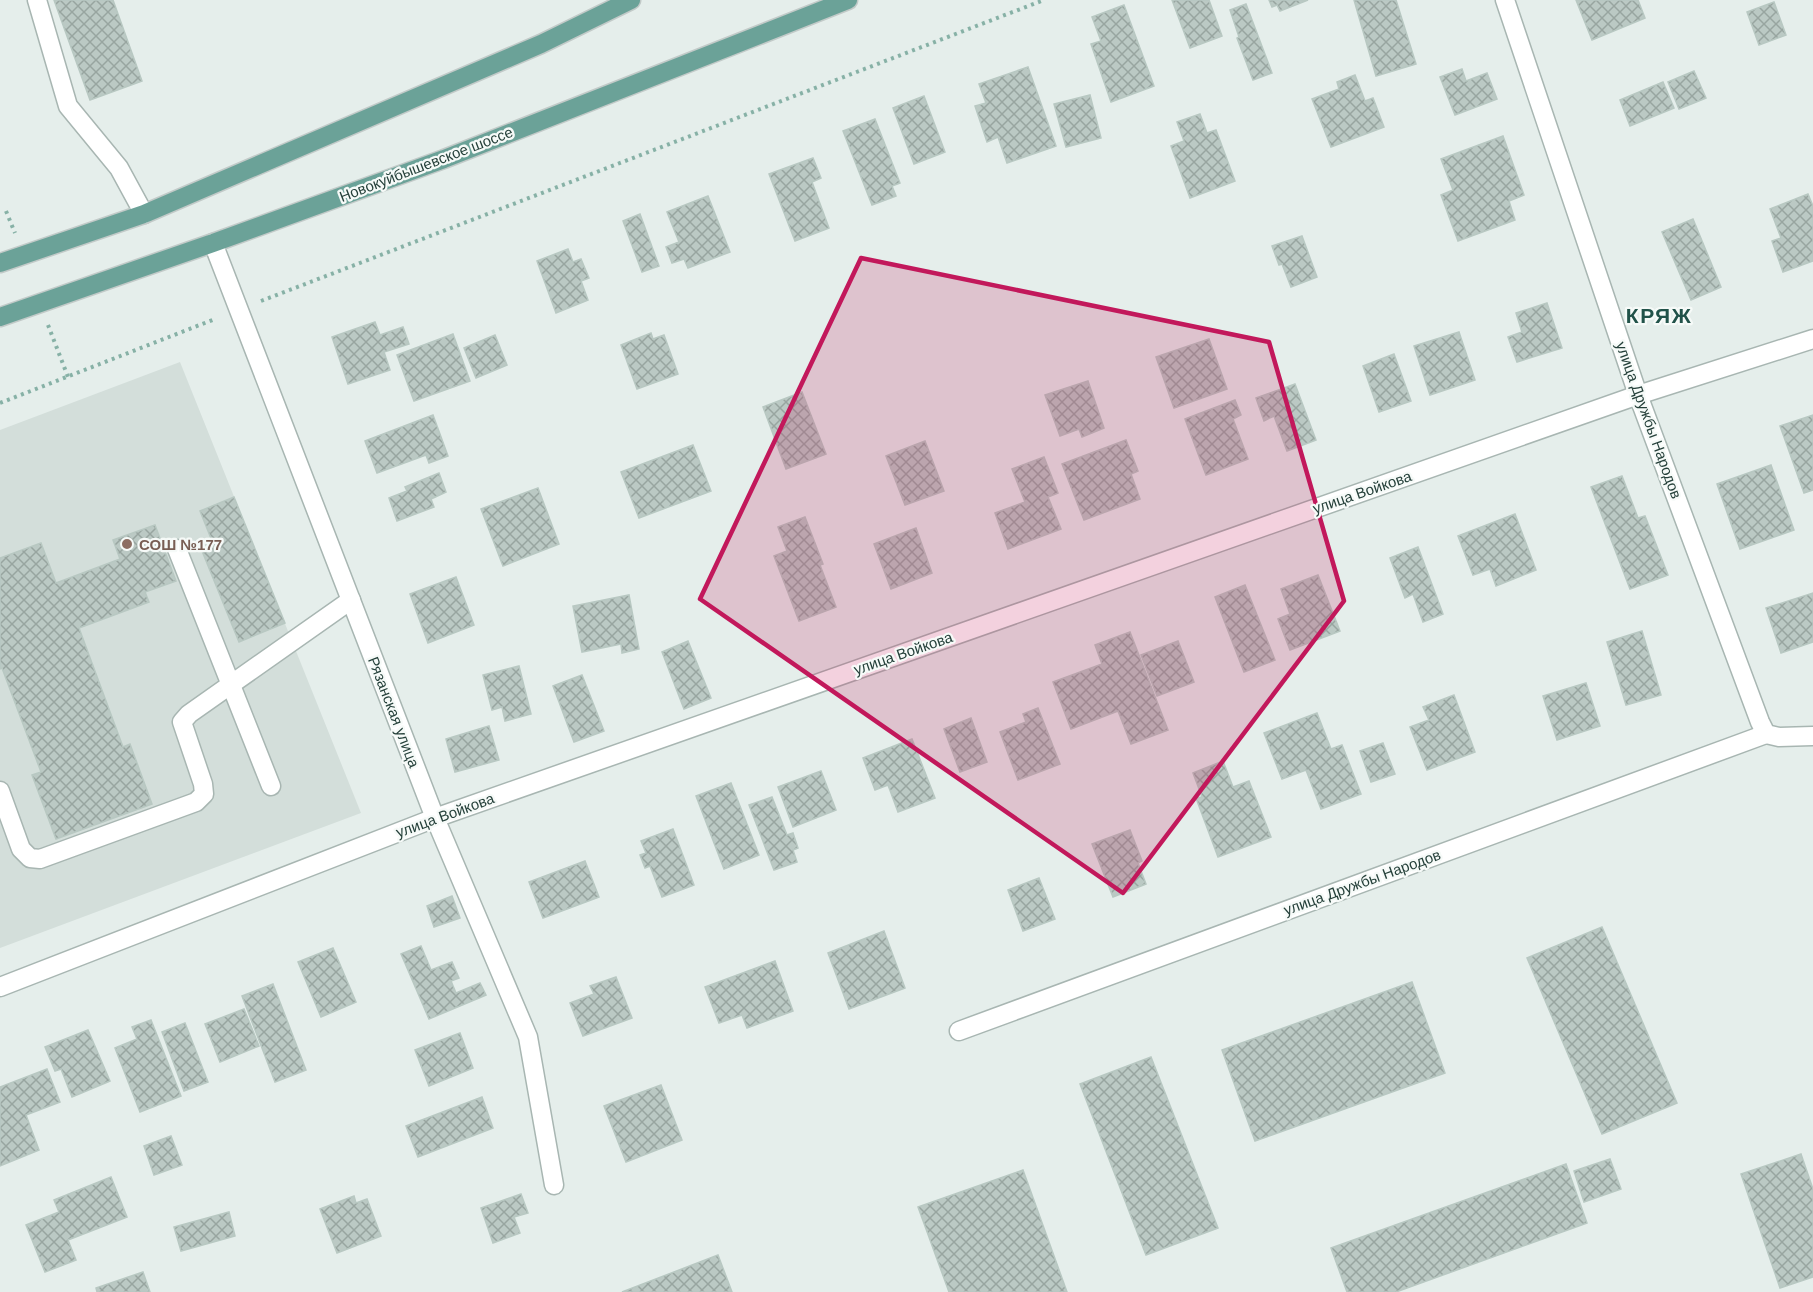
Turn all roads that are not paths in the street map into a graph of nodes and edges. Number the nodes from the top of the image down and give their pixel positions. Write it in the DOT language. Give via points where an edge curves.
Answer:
graph roads {
  1 [pos="38,0"];
  2 [pos="631,0"];
  3 [pos="848,0"];
  4 [pos="1505,0"];
  5 [pos="144,214"];
  6 [pos="213,243"];
  7 [pos="0,263"];
  8 [pos="0,317"];
  9 [pos="1813,339"];
  10 [pos="1638,395"];
  11 [pos="177,549"];
  12 [pos="351,600"];
  13 [pos="230,684"];
  14 [pos="1766,734"];
  15 [pos="1813,736"];
  16 [pos="271,786"];
  17 [pos="0,791"];
  18 [pos="435,818"];
  19 [pos="0,987"];
  20 [pos="959,1030"];
  21 [pos="554,1185"];
  1 -- 5 [label="street" via="68,106 119,168"];
  2 -- 5 [label="main road" via="541,44"];
  3 -- 6 [label="main road, Новокуйбышевское шоссе" via="444,159"];
  4 -- 10 [label="street, улица Дружбы Народов"];
  5 -- 7 [label="main road"];
  6 -- 8 [label="main road, Новокуйбышевское шоссе"];
  6 -- 12 [label="street, Рязанская улица"];
  9 -- 10 [label="street, улица Войкова"];
  10 -- 14 [label="street, улица Дружбы Народов"];
  10 -- 18 [label="street, улица Войкова"];
  11 -- 13 [label="street"];
  12 -- 13 [label="street"];
  12 -- 18 [label="street, Рязанская улица"];
  13 -- 16 [label="street"];
  13 -- 17 [label="street" via="182,722 203,784 204,794 196,802 40,859 30,858 21,849"];
  14 -- 15 [label="street, улица Дружбы Народов"];
  14 -- 20 [label="street, улица Дружбы Народов"];
  18 -- 19 [label="street, улица Войкова"];
  18 -- 21 [label="street, Рязанская улица" via="528,1037"];
}
